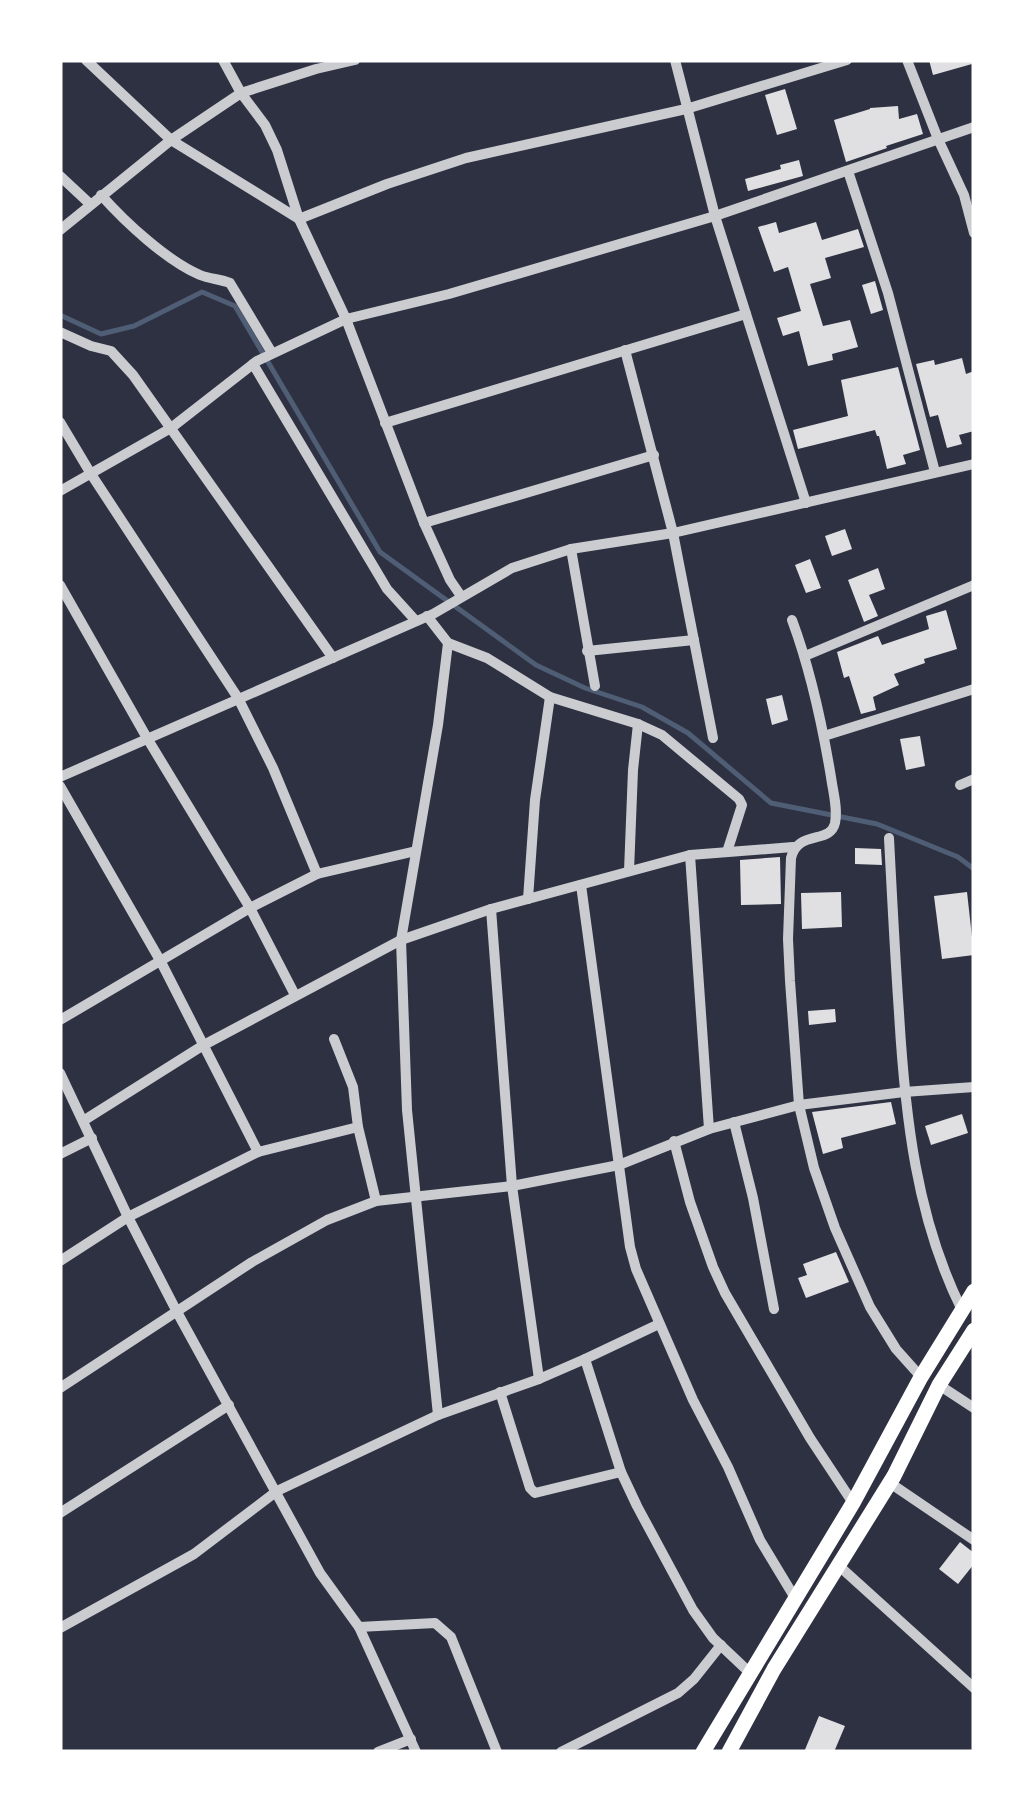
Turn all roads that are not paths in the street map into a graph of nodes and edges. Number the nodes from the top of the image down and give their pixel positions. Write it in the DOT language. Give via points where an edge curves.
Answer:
graph roads {
  1 [pos="86,60"];
  2 [pos="222,60"];
  3 [pos="355,60"];
  4 [pos="676,60"];
  5 [pos="848,60"];
  6 [pos="908,60"];
  7 [pos="314,64"];
  8 [pos="241,93"];
  9 [pos="686,109"];
  10 [pos="974,127"];
  11 [pos="938,139"];
  12 [pos="171,140"];
  13 [pos="848,171"];
  14 [pos="60,176"];
  15 [pos="101,195"];
  16 [pos="90,204"];
  17 [pos="715,216"];
  18 [pos="298,219"];
  19 [pos="60,230"];
  20 [pos="974,233"];
  21 [pos="746,314"];
  22 [pos="346,320"];
  23 [pos="60,332"];
  24 [pos="625,350"];
  25 [pos="271,353"];
  26 [pos="255,362"];
  27 [pos="60,422"];
  28 [pos="385,423"];
  29 [pos="171,428"];
  30 [pos="654,455"];
  31 [pos="974,464"];
  32 [pos="935,472"];
  33 [pos="92,474"];
  34 [pos="60,490"];
  35 [pos="806,503"];
  36 [pos="424,524"];
  37 [pos="673,533"];
  38 [pos="571,549"];
  39 [pos="60,584"];
  40 [pos="974,585"];
  41 [pos="460,597"];
  42 [pos="425,617"];
  43 [pos="792,620"];
  44 [pos="694,640"];
  45 [pos="448,643"];
  46 [pos="588,652"];
  47 [pos="805,656"];
  48 [pos="333,658"];
  49 [pos="595,686"];
  50 [pos="974,689"];
  51 [pos="550,697"];
  52 [pos="238,698"];
  53 [pos="638,724"];
  54 [pos="824,736"];
  55 [pos="147,738"];
  56 [pos="713,738"];
  57 [pos="60,777"];
  58 [pos="974,779"];
  59 [pos="960,785"];
  60 [pos="60,786"];
  61 [pos="889,838"];
  62 [pos="794,847"];
  63 [pos="416,850"];
  64 [pos="727,852"];
  65 [pos="690,854"];
  66 [pos="629,870"];
  67 [pos="317,874"];
  68 [pos="581,885"];
  69 [pos="528,899"];
  70 [pos="250,908"];
  71 [pos="491,909"];
  72 [pos="401,940"];
  73 [pos="161,962"];
  74 [pos="295,995"];
  75 [pos="60,1020"];
  76 [pos="334,1038"];
  77 [pos="202,1046"];
  78 [pos="60,1073"];
  79 [pos="974,1087"];
  80 [pos="904,1092"];
  81 [pos="799,1105"];
  82 [pos="83,1121"];
  83 [pos="734,1122"];
  84 [pos="358,1127"];
  85 [pos="709,1128"];
  86 [pos="92,1138"];
  87 [pos="674,1141"];
  88 [pos="258,1152"];
  89 [pos="60,1154"];
  90 [pos="619,1166"];
  91 [pos="512,1186"];
  92 [pos="414,1195"];
  93 [pos="376,1200"];
  94 [pos="128,1217"];
  95 [pos="60,1261"];
  96 [pos="974,1291"];
  97 [pos="774,1310"];
  98 [pos="962,1310"];
  99 [pos="177,1312"];
  100 [pos="660,1324"];
  101 [pos="974,1330"];
  102 [pos="586,1359"];
  103 [pos="921,1377"];
  104 [pos="539,1379"];
  105 [pos="939,1384"];
  106 [pos="60,1388"];
  107 [pos="500,1392"];
  108 [pos="228,1405"];
  109 [pos="974,1408"];
  110 [pos="438,1415"];
  111 [pos="622,1472"];
  112 [pos="890,1483"];
  113 [pos="277,1491"];
  114 [pos="853,1503"];
  115 [pos="60,1512"];
  116 [pos="974,1540"];
  117 [pos="838,1565"];
  118 [pos="796,1598"];
  119 [pos="359,1627"];
  120 [pos="60,1628"];
  121 [pos="721,1645"];
  122 [pos="750,1672"];
  123 [pos="974,1688"];
  124 [pos="411,1739"];
  125 [pos="378,1752"];
  126 [pos="416,1752"];
  127 [pos="497,1752"];
  128 [pos="561,1752"];
  129 [pos="703,1752"];
  130 [pos="729,1752"];
  1 -- 12 [label="street"];
  2 -- 8 [label="street"];
  3 -- 7 [label="street"];
  4 -- 9 [label="street"];
  5 -- 9 [label="street"];
  6 -- 11 [label="street"];
  7 -- 8 [label="street"];
  8 -- 12 [label="street"];
  8 -- 18 [label="street" via="277,150"];
  9 -- 17 [label="street"];
  9 -- 18 [label="street" via="466,158"];
  10 -- 11 [label="street"];
  11 -- 13 [label="street"];
  11 -- 20 [label="street"];
  12 -- 15 [label="street"];
  12 -- 18 [label="street"];
  13 -- 17 [label="street"];
  13 -- 32 [label="street"];
  14 -- 16 [label="street"];
  15 -- 16 [label="street"];
  15 -- 25 [label="street" via="186,267 230,283"];
  16 -- 19 [label="street"];
  17 -- 21 [label="street"];
  17 -- 22 [label="street"];
  18 -- 22 [label="street"];
  21 -- 24 [label="street"];
  21 -- 35 [label="street"];
  22 -- 25 [label="street"];
  22 -- 28 [label="street"];
  23 -- 29 [label="street" via="117,355"];
  24 -- 28 [label="street"];
  24 -- 30 [label="street"];
  25 -- 26 [label="street"];
  26 -- 29 [label="street"];
  26 -- 42 [label="street" via="388,589"];
  27 -- 33 [label="street"];
  28 -- 36 [label="street"];
  29 -- 33 [label="street"];
  29 -- 48 [label="street"];
  30 -- 36 [label="street"];
  30 -- 37 [label="street"];
  31 -- 32 [label="street"];
  32 -- 35 [label="street"];
  33 -- 34 [label="street"];
  33 -- 52 [label="street"];
  35 -- 37 [label="street"];
  36 -- 41 [label="street"];
  37 -- 38 [label="street"];
  37 -- 44 [label="street"];
  38 -- 41 [label="street" via="512,568"];
  38 -- 46 [label="street"];
  39 -- 55 [label="street"];
  40 -- 47 [label="street"];
  41 -- 42 [label="street"];
  42 -- 45 [label="street"];
  42 -- 48 [label="street"];
  43 -- 47 [label="street"];
  44 -- 46 [label="street"];
  44 -- 56 [label="street"];
  45 -- 51 [label="street"];
  45 -- 63 [label="street"];
  46 -- 49 [label="street"];
  47 -- 54 [label="street"];
  48 -- 52 [label="street"];
  50 -- 54 [label="street"];
  51 -- 53 [label="street"];
  51 -- 69 [label="street"];
  52 -- 55 [label="street"];
  52 -- 67 [label="street"];
  53 -- 64 [label="street" via="675,744 740,799"];
  53 -- 66 [label="street"];
  54 -- 62 [label="street" via="835,825 829,834"];
  55 -- 57 [label="street"];
  55 -- 70 [label="street"];
  58 -- 59 [label="street"];
  60 -- 73 [label="street"];
  61 -- 80 [label="street"];
  62 -- 64 [label="street"];
  62 -- 81 [label="street" via="788,939"];
  63 -- 67 [label="street"];
  63 -- 72 [label="street"];
  64 -- 65 [label="street"];
  65 -- 66 [label="street"];
  65 -- 85 [label="street"];
  66 -- 68 [label="street"];
  67 -- 70 [label="street"];
  68 -- 69 [label="street"];
  68 -- 90 [label="street"];
  69 -- 71 [label="street"];
  70 -- 73 [label="street"];
  70 -- 74 [label="street"];
  71 -- 72 [label="street"];
  71 -- 91 [label="street"];
  72 -- 74 [label="street"];
  72 -- 92 [label="street"];
  73 -- 75 [label="street"];
  73 -- 77 [label="street"];
  74 -- 77 [label="street"];
  76 -- 84 [label="street" via="353,1087"];
  77 -- 82 [label="street"];
  77 -- 88 [label="street"];
  78 -- 82 [label="street"];
  79 -- 80 [label="street"];
  80 -- 81 [label="street"];
  80 -- 98 [label="street" via="923,1204"];
  81 -- 83 [label="street"];
  81 -- 103 [label="street" via="814,1168 858,1281 896,1349"];
  82 -- 86 [label="street"];
  83 -- 85 [label="street"];
  83 -- 97 [label="street"];
  84 -- 88 [label="street"];
  84 -- 93 [label="street"];
  85 -- 87 [label="street"];
  86 -- 89 [label="street"];
  86 -- 94 [label="street"];
  87 -- 90 [label="street"];
  87 -- 114 [label="street" via="712,1267"];
  88 -- 94 [label="street"];
  90 -- 91 [label="street"];
  90 -- 100 [label="street" via="630,1247"];
  91 -- 92 [label="street"];
  91 -- 104 [label="street"];
  92 -- 93 [label="street"];
  92 -- 110 [label="street"];
  93 -- 99 [label="street" via="296,1236"];
  94 -- 95 [label="street"];
  94 -- 99 [label="street"];
  96 -- 98 [label="main road"];
  98 -- 103 [label="main road"];
  99 -- 106 [label="street"];
  99 -- 108 [label="street"];
  100 -- 102 [label="street"];
  100 -- 118 [label="street" via="760,1540"];
  101 -- 105 [label="main road"];
  102 -- 104 [label="street"];
  102 -- 111 [label="street"];
  103 -- 114 [label="main road"];
  104 -- 107 [label="street"];
  105 -- 109 [label="street"];
  105 -- 112 [label="main road"];
  107 -- 110 [label="street"];
  107 -- 111 [label="street" via="535,1492"];
  108 -- 113 [label="street"];
  108 -- 115 [label="street"];
  110 -- 113 [label="street"];
  111 -- 121 [label="street" via="693,1610"];
  112 -- 116 [label="street"];
  112 -- 117 [label="main road"];
  113 -- 119 [label="street" via="320,1573"];
  113 -- 120 [label="street" via="194,1554"];
  114 -- 118 [label="main road"];
  117 -- 123 [label="street"];
  117 -- 130 [label="main road"];
  118 -- 122 [label="main road"];
  119 -- 124 [label="street"];
  119 -- 127 [label="street" via="442,1628"];
  121 -- 122 [label="street"];
  121 -- 128 [label="street" via="678,1694"];
  122 -- 129 [label="main road"];
  124 -- 125 [label="street"];
  124 -- 126 [label="street"];
}
